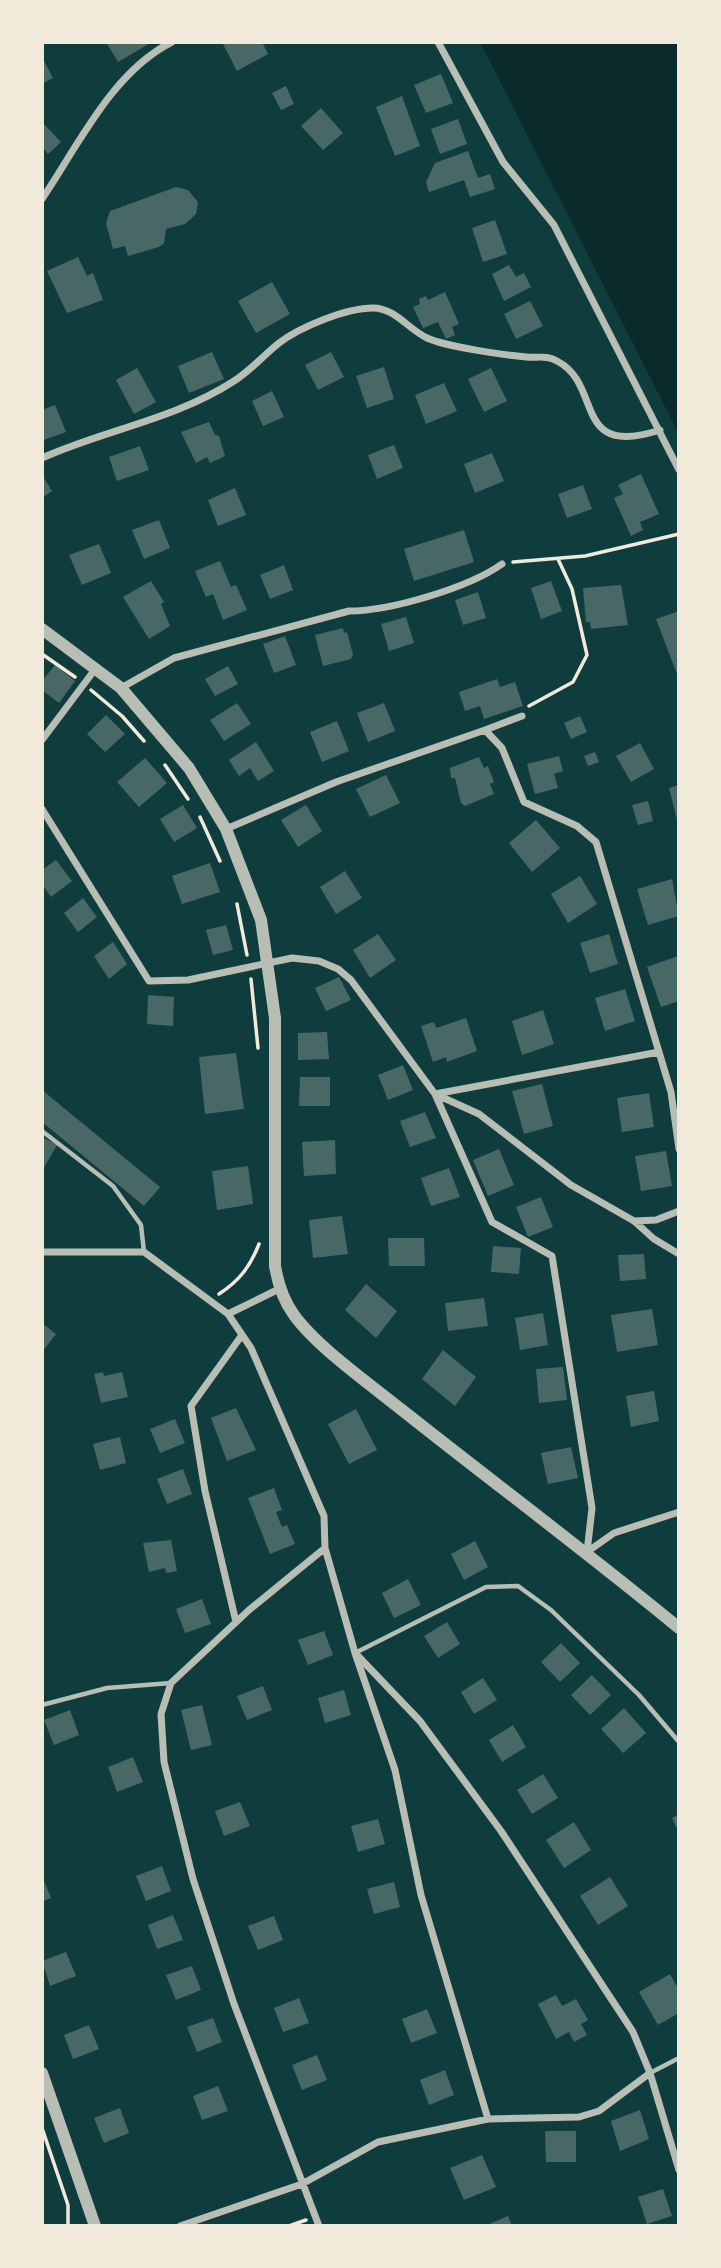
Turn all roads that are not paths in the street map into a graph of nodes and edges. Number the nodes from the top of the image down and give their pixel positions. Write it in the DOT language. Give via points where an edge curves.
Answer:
graph roads {
  1 [pos="438,42"];
  2 [pos="168,43"];
  3 [pos="42,199"];
  4 [pos="660,429"];
  5 [pos="42,458"];
  6 [pos="679,470"];
  7 [pos="502,564"];
  8 [pos="42,629"];
  9 [pos="96,668"];
  10 [pos="121,688"];
  11 [pos="523,716"];
  12 [pos="485,730"];
  13 [pos="42,740"];
  14 [pos="42,809"];
  15 [pos="226,829"];
  16 [pos="269,962"];
  17 [pos="659,1052"];
  18 [pos="435,1094"];
  19 [pos="42,1131"];
  20 [pos="679,1149"];
  21 [pos="679,1211"];
  22 [pos="634,1221"];
  23 [pos="42,1252"];
  24 [pos="144,1252"];
  25 [pos="679,1254"];
  26 [pos="279,1289"];
  27 [pos="228,1314"];
  28 [pos="242,1335"];
  29 [pos="679,1513"];
  30 [pos="325,1548"];
  31 [pos="587,1552"];
  32 [pos="236,1622"];
  33 [pos="679,1628"];
  34 [pos="355,1653"];
  35 [pos="171,1683"];
  36 [pos="42,1705"];
  37 [pos="679,1742"];
  38 [pos="679,2058"];
  39 [pos="42,2073"];
  40 [pos="650,2073"];
  41 [pos="488,2119"];
  42 [pos="679,2169"];
  43 [pos="302,2184"];
  44 [pos="95,2226"];
  45 [pos="180,2226"];
  46 [pos="319,2226"];
  1 -- 4 [label="street" via="503,162 554,225"];
  2 -- 3 [label="street" via="133,70 108,100"];
  4 -- 5 [label="street" via="635,438 604,430 572,373 548,357 494,352 428,338 393,313 369,308 335,315 281,341 236,380 206,397"];
  4 -- 6 [label="street"];
  7 -- 10 [label="street" via="483,577 375,611 349,611 174,658"];
  8 -- 9 [label="street"];
  9 -- 10 [label="street"];
  9 -- 13 [label="street"];
  10 -- 15 [label="street" via="189,768"];
  11 -- 12 [label="street"];
  12 -- 15 [label="street" via="336,782"];
  12 -- 17 [label="street" via="502,748 524,802 577,825 596,842"];
  14 -- 16 [label="street" via="149,981 188,980"];
  15 -- 16 [label="street" via="261,920"];
  16 -- 18 [label="street" via="292,958 319,961 351,980"];
  16 -- 26 [label="street" via="275,1018 275,1266"];
  17 -- 18 [label="street"];
  17 -- 20 [label="street" via="671,1092"];
  18 -- 22 [label="street" via="480,1114 571,1185"];
  18 -- 31 [label="street" via="492,1222 552,1255 592,1508"];
  19 -- 24 [label="lane" via="113,1186 141,1225"];
  21 -- 22 [label="street" via="656,1220"];
  22 -- 25 [label="street"];
  23 -- 24 [label="street"];
  24 -- 27 [label="street"];
  26 -- 27 [label="street"];
  26 -- 31 [label="street" via="309,1332 475,1468"];
  27 -- 28 [label="street"];
  28 -- 30 [label="street" via="324,1516"];
  28 -- 32 [label="street" via="191,1406 205,1491"];
  29 -- 31 [label="street" via="614,1534"];
  30 -- 32 [label="street"];
  30 -- 34 [label="street"];
  31 -- 33 [label="street"];
  32 -- 35 [label="street"];
  34 -- 37 [label="lane" via="486,1587 518,1586 551,1610 639,1695"];
  34 -- 40 [label="street" via="420,1721 502,1831 633,2032"];
  34 -- 41 [label="street" via="395,1770 421,1895"];
  35 -- 36 [label="lane" via="107,1688"];
  35 -- 43 [label="street" via="161,1714 163,1762 193,1879"];
  38 -- 40 [label="lane"];
  39 -- 44 [label="street"];
  40 -- 41 [label="street" via="599,2111 579,2117"];
  40 -- 42 [label="street"];
  41 -- 43 [label="street" via="378,2142"];
  43 -- 45 [label="street"];
  43 -- 46 [label="street"];
}
